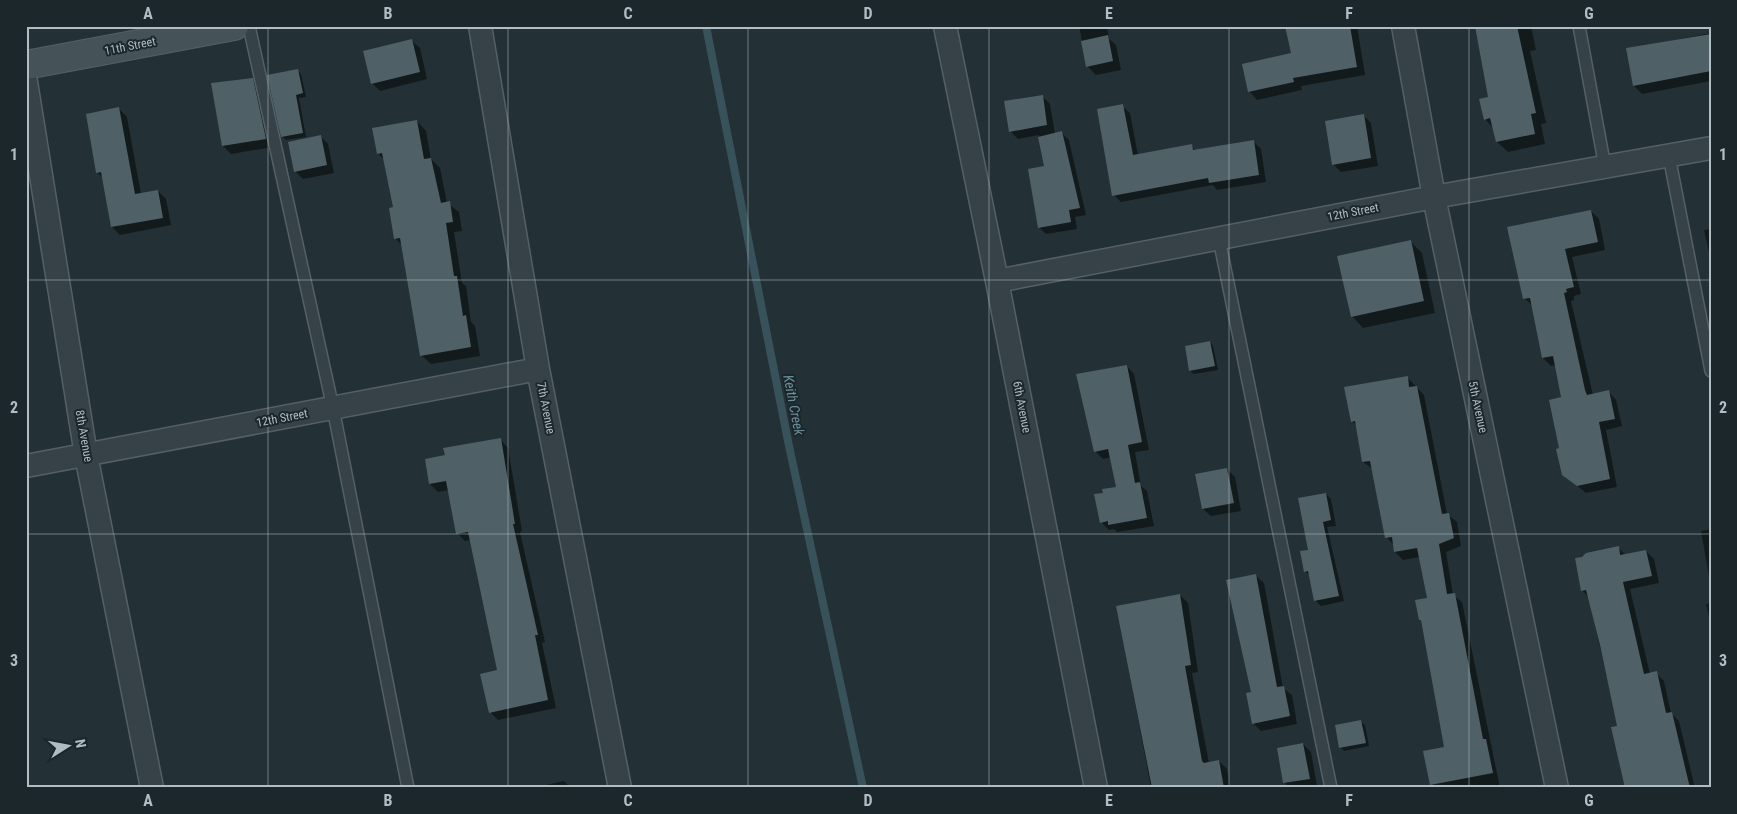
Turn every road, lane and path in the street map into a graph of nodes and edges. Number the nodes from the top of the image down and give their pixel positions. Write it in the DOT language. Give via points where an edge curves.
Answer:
graph roads {
  1 [pos="234,26"];
  2 [pos="249,26"];
  3 [pos="480,26"];
  4 [pos="945,26"];
  5 [pos="1403,26"];
  6 [pos="1579,26"];
  7 [pos="26,66"];
  8 [pos="26,82"];
  9 [pos="1711,148"];
  10 [pos="1669,156"];
  11 [pos="1605,167"];
  12 [pos="1434,197"];
  13 [pos="1219,239"];
  14 [pos="997,281"];
  15 [pos="538,369"];
  16 [pos="1711,371"];
  17 [pos="332,408"];
  18 [pos="86,455"];
  19 [pos="26,466"];
  20 [pos="152,788"];
  21 [pos="408,788"];
  22 [pos="620,788"];
  23 [pos="1096,788"];
  24 [pos="1332,788"];
  25 [pos="1557,788"];
  1 -- 7 [label="main road, 11th Street"];
  2 -- 17 [label="lane"];
  3 -- 15 [label="street, 7th Avenue"];
  4 -- 14 [label="street, 6th Avenue"];
  5 -- 12 [label="street, 5th Avenue"];
  6 -- 11 [label="lane"];
  8 -- 18 [label="street, 8th Avenue"];
  9 -- 10 [label="street, 12th Street"];
  10 -- 11 [label="street, 12th Street"];
  10 -- 16 [label="lane"];
  11 -- 12 [label="street, 12th Street"];
  12 -- 13 [label="street, 12th Street"];
  12 -- 25 [label="street, 5th Avenue"];
  13 -- 14 [label="street, 12th Street"];
  13 -- 24 [label="lane"];
  14 -- 23 [label="street, 6th Avenue"];
  15 -- 17 [label="street, 12th Street"];
  15 -- 22 [label="street, 7th Avenue"];
  17 -- 18 [label="street, 12th Street"];
  17 -- 21 [label="lane"];
  18 -- 19 [label="street, 12th Street"];
  18 -- 20 [label="street, 8th Avenue"];
}
